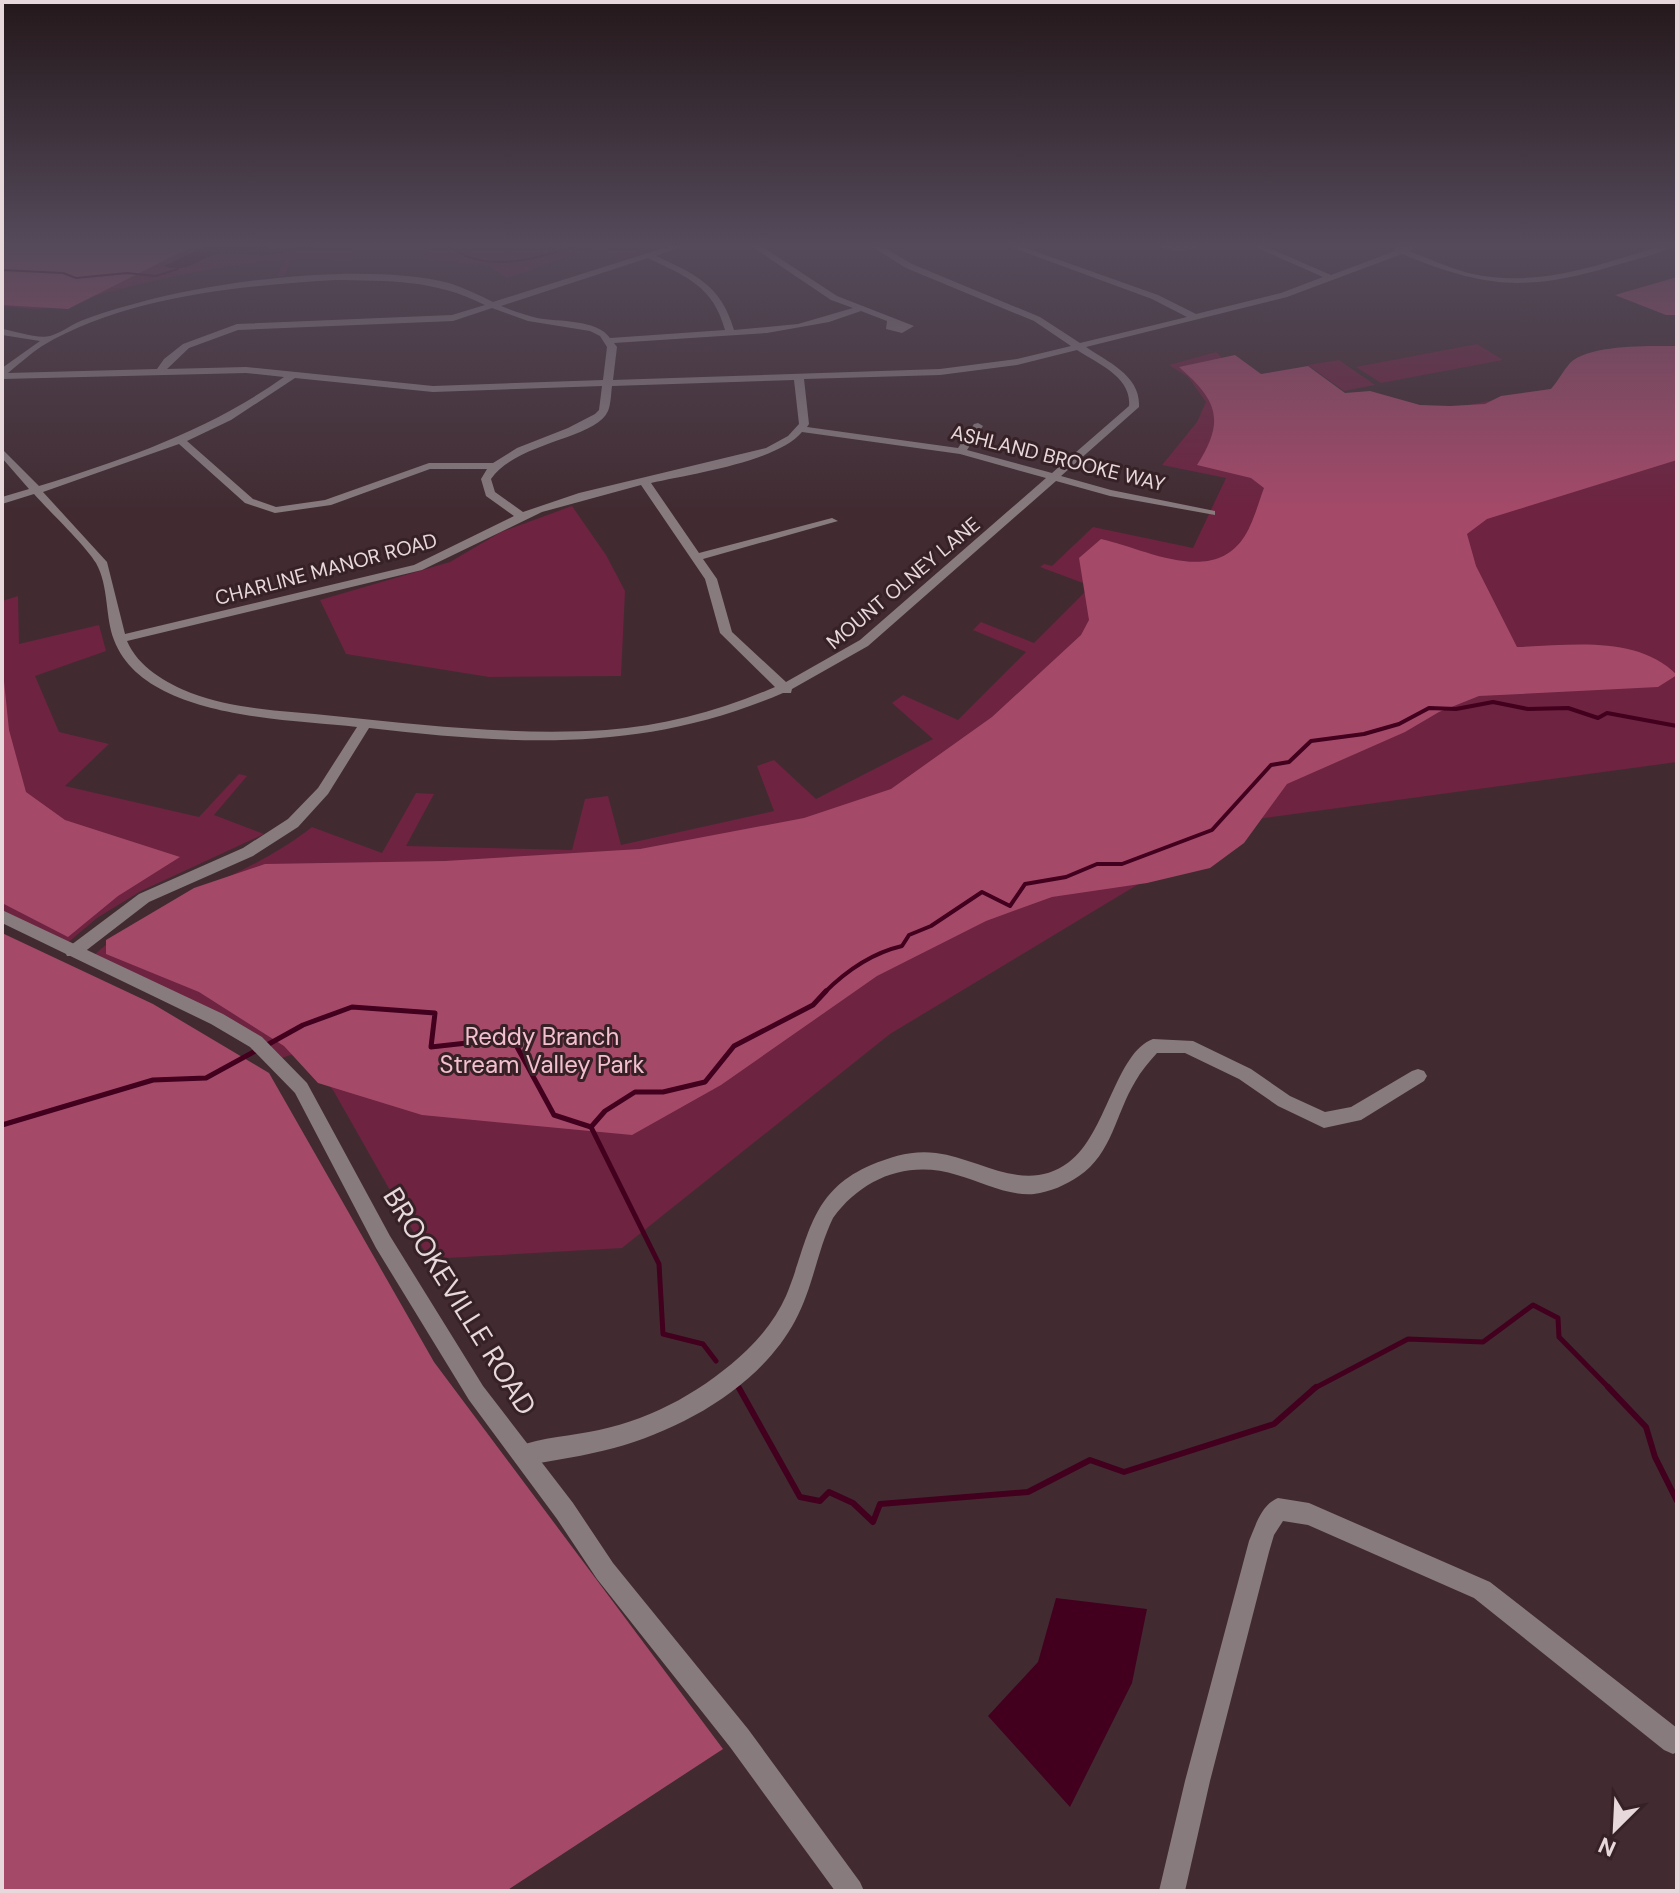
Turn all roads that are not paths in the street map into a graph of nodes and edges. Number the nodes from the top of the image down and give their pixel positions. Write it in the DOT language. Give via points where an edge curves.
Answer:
graph roads {
  1 [pos="17,334"];
  2 [pos="60,334"];
  3 [pos="217,334"];
  4 [pos="600,334"];
  5 [pos="658,334"];
  6 [pos="1059,334"];
  7 [pos="1125,334"];
  8 [pos="47,339"];
  9 [pos="610,341"];
  10 [pos="1078,346"];
  11 [pos="160,372"];
  12 [pos="294,374"];
  13 [pos="2,375"];
  14 [pos="799,378"];
  15 [pos="607,384"];
  16 [pos="978,426"];
  17 [pos="800,429"];
  18 [pos="181,441"];
  19 [pos="961,451"];
  20 [pos="2,452"];
  21 [pos="494,466"];
  22 [pos="1057,477"];
  23 [pos="644,481"];
  24 [pos="37,490"];
  25 [pos="2,501"];
  26 [pos="1211,513"];
  27 [pos="521,515"];
  28 [pos="832,521"];
  29 [pos="698,557"];
  30 [pos="119,639"];
  31 [pos="786,690"];
  32 [pos="366,723"];
  33 [pos="2,916"];
  34 [pos="73,952"];
  35 [pos="1418,1076"];
  36 [pos="524,1455"];
  37 [pos="1673,1741"];
  38 [pos="851,1891"];
  39 [pos="1172,1891"];
  1 -- 8 [label="street"];
  2 -- 8 [label="street"];
  3 -- 11 [label="street" via="186,346"];
  4 -- 9 [label="street"];
  5 -- 9 [label="street"];
  6 -- 10 [label="street, MOUNT OLNEY LANE"];
  7 -- 10 [label="street"];
  8 -- 13 [label="street"];
  9 -- 15 [label="street"];
  10 -- 14 [label="street" via="1017,362 954,370"];
  10 -- 22 [label="street, MOUNT OLNEY LANE" via="1130,384 1134,407"];
  11 -- 12 [label="street"];
  11 -- 13 [label="street"];
  12 -- 15 [label="street" via="433,389"];
  12 -- 18 [label="street" via="244,411"];
  14 -- 15 [label="street"];
  14 -- 17 [label="street" via="804,420"];
  15 -- 21 [label="street" via="604,410 592,422"];
  16 -- 19 [label="street"];
  17 -- 19 [label="street, ASHLAND BROOKE WAY"];
  17 -- 23 [label="street, CHARLINE MANOR ROAD" via="786,443 761,454"];
  18 -- 21 [label="street" via="249,501 275,510 327,503 429,466"];
  18 -- 24 [label="street"];
  19 -- 22 [label="street, ASHLAND BROOKE WAY"];
  20 -- 24 [label="street, MOUNT OLNEY LANE"];
  21 -- 27 [label="street" via="486,479 487,490"];
  22 -- 26 [label="street, ASHLAND BROOKE WAY"];
  22 -- 31 [label="street, MOUNT OLNEY LANE" via="864,643"];
  23 -- 27 [label="street, CHARLINE MANOR ROAD"];
  23 -- 29 [label="street"];
  24 -- 25 [label="street"];
  24 -- 30 [label="street, MOUNT OLNEY LANE" via="101,562"];
  27 -- 30 [label="street, CHARLINE MANOR ROAD" via="418,568"];
  28 -- 29 [label="street"];
  29 -- 31 [label="street" via="711,579 726,633"];
  30 -- 32 [label="street, MOUNT OLNEY LANE" via="143,671 189,696 249,710"];
  31 -- 32 [label="street, MOUNT OLNEY LANE" via="703,719 599,737 497,737"];
  32 -- 34 [label="street" via="323,791 293,823 248,852 144,898"];
  33 -- 34 [label="street, BROOKEVILLE ROAD"];
  34 -- 36 [label="street, BROOKEVILLE ROAD" via="183,1002 256,1042 274,1058 313,1106 383,1242 476,1393"];
  35 -- 36 [label="street" via="1355,1114 1324,1120 1187,1046 1153,1046 1125,1083 1109,1127 1075,1168 1056,1179 1014,1185 933,1161 888,1166 849,1186 823,1216 788,1315 752,1360 719,1387 624,1434"];
  36 -- 38 [label="street, BROOKEVILLE ROAD" via="605,1571 739,1738"];
  37 -- 39 [label="street" via="1482,1590 1309,1514 1278,1509 1264,1526 1197,1773"];
}
